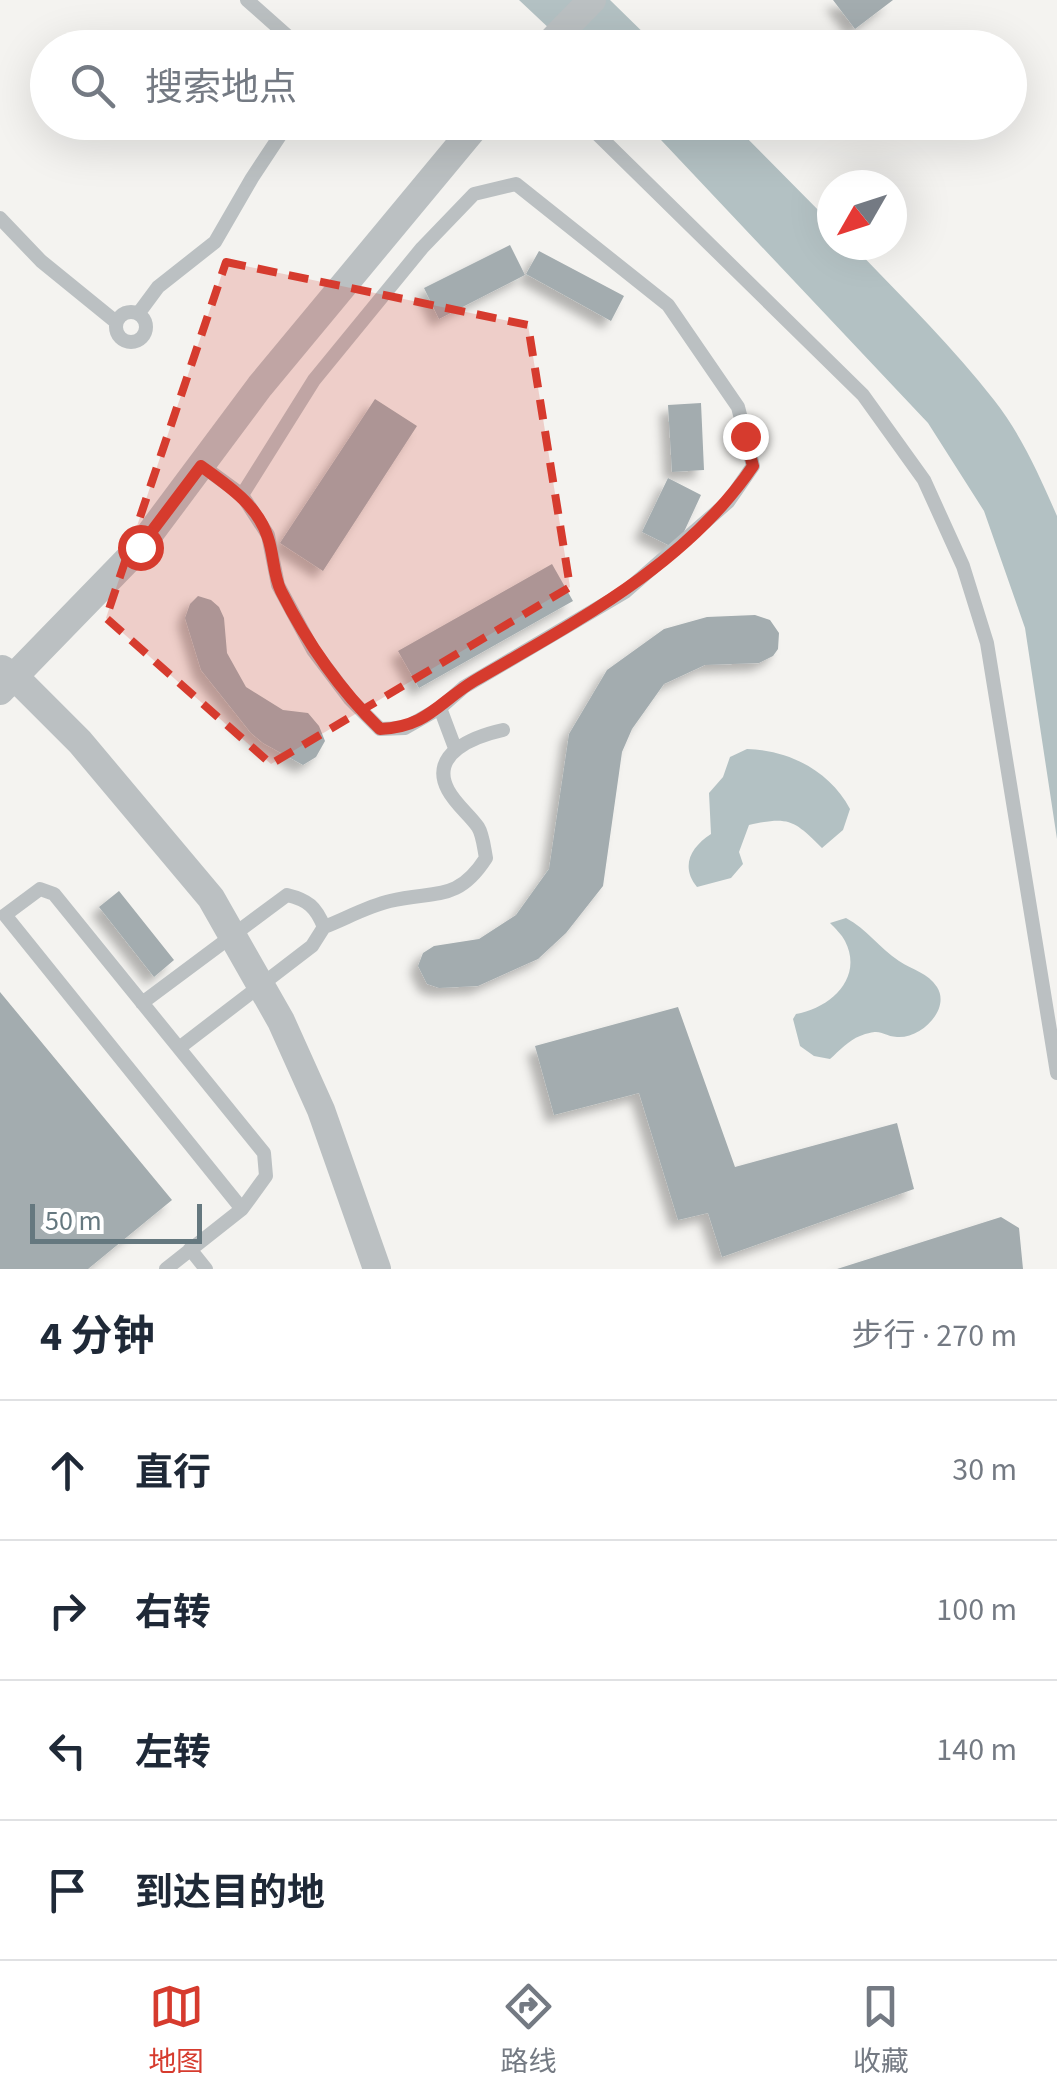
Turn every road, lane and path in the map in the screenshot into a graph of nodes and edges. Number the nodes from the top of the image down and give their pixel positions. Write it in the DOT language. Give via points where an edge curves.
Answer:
graph roads {
  1 [pos="247,0"];
  2 [pos="592,0"];
  3 [pos="281,30"];
  4 [pos="563,30"];
  5 [pos="277,140"];
  6 [pos="464,140"];
  7 [pos="603,140"];
  8 [pos="0,218"];
  9 [pos="138,314"];
  10 [pos="116,322"];
  11 [pos="201,466"];
  12 [pos="242,496"];
  13 [pos="5,679"];
  14 [pos="440,708"];
  15 [pos="503,730"];
  16 [pos="455,748"];
  17 [pos="2,917"];
  18 [pos="324,927"];
  19 [pos="232,934"];
  20 [pos="261,985"];
  21 [pos="142,1003"];
  22 [pos="179,1048"];
  23 [pos="1057,1073"];
  24 [pos="242,1209"];
  25 [pos="190,1249"];
  26 [pos="166,1269"];
  27 [pos="206,1269"];
  28 [pos="377,1269"];
  1 -- 3 [label="lane"];
  2 -- 4 [label="street"];
  5 -- 9 [label="lane" via="215,242 158,287"];
  6 -- 11 [label="street"];
  7 -- 23 [label="lane" via="863,395 924,480 963,566 987,643"];
  8 -- 10 [label="lane" via="40,261"];
  9 -- 10 [label="lane" via="123,313"];
  9 -- 10 [label="lane" via="147,331 139,341 117,335"];
  11 -- 12 [label="lane"];
  11 -- 13 [label="street" via="140,547"];
  12 -- 14 [label="lane" via="268,535 278,586 350,700 380,729 405,728"];
  12 -- 14 [label="lane" via="314,380 474,194 516,184 668,304 738,407 753,466 728,502 625,592 464,687"];
  13 -- 19 [label="street" via="80,742 211,898"];
  14 -- 16 [label="lane"];
  15 -- 16 [label="lane"];
  16 -- 18 [label="lane" via="444,784 480,829 486,858 472,879 438,896 390,901"];
  17 -- 21 [label="lane" via="40,890 54,894"];
  17 -- 24 [label="lane"];
  18 -- 19 [label="lane" via="317,910 287,895"];
  18 -- 20 [label="lane" via="312,946"];
  19 -- 20 [label="street"];
  19 -- 21 [label="lane"];
  20 -- 22 [label="lane"];
  20 -- 28 [label="street" via="322,1110"];
  21 -- 22 [label="lane"];
  22 -- 24 [label="lane" via="264,1153 266,1176"];
  24 -- 25 [label="lane"];
  25 -- 26 [label="lane"];
  25 -- 27 [label="lane"];
}
